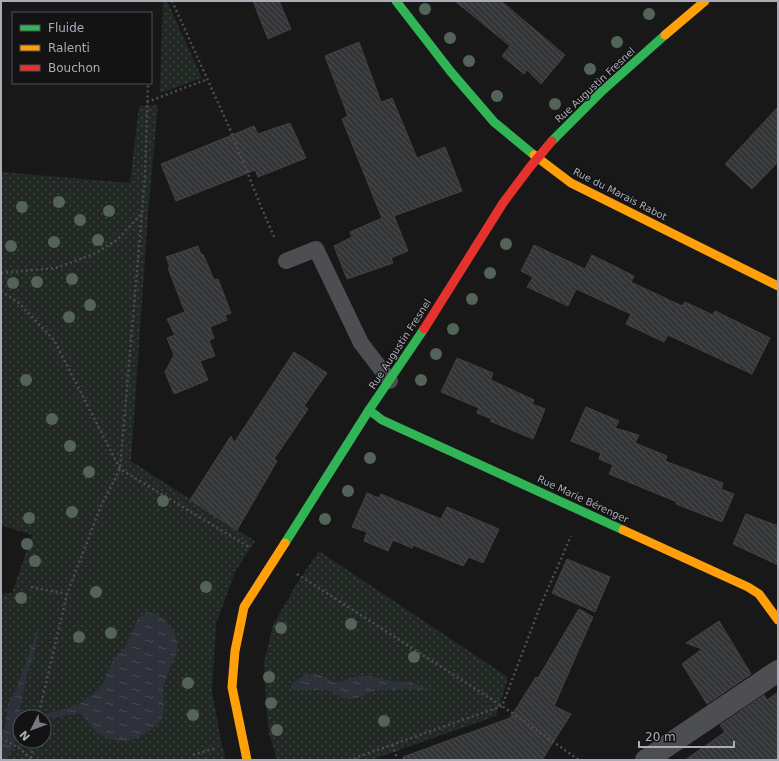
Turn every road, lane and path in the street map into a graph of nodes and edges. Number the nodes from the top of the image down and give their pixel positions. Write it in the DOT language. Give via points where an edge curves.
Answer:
graph roads {
  1 [pos="172,1"];
  2 [pos="396,1"];
  3 [pos="705,1"];
  4 [pos="208,79"];
  5 [pos="148,84"];
  6 [pos="147,102"];
  7 [pos="537,158"];
  8 [pos="142,213"];
  9 [pos="286,261"];
  10 [pos="1,273"];
  11 [pos="778,286"];
  12 [pos="1,291"];
  13 [pos="390,381"];
  14 [pos="369,410"];
  15 [pos="120,469"];
  16 [pos="582,510"];
  17 [pos="273,560"];
  18 [pos="31,587"];
  19 [pos="68,594"];
  20 [pos="778,620"];
  21 [pos="778,671"];
  22 [pos="502,706"];
  23 [pos="39,709"];
  24 [pos="1,738"];
  25 [pos="392,745"];
  26 [pos="33,749"];
  27 [pos="31,759"];
  28 [pos="247,760"];
  29 [pos="349,760"];
  30 [pos="398,760"];
  31 [pos="579,760"];
  32 [pos="646,760"];
  1 -- 4 [label="path"];
  2 -- 7 [label="street, Rue du Marais Rabot" via="494,122"];
  3 -- 7 [label="street, Rue Augustin Fresnel" via="570,121"];
  4 -- 6 [label="path"];
  4 -- 9 [label="path"];
  5 -- 6 [label="path"];
  6 -- 8 [label="path"];
  7 -- 11 [label="street, Rue du Marais Rabot" via="571,183"];
  7 -- 13 [label="street, Rue Augustin Fresnel" via="508,194"];
  8 -- 10 [label="path" via="117,240 94,254 56,268"];
  8 -- 15 [label="path"];
  9 -- 13 [label="lane" via="316,249 361,343"];
  12 -- 15 [label="path" via="19,303 54,340"];
  13 -- 14 [label="street, Rue Augustin Fresnel"];
  14 -- 16 [label="street, Rue Marie Bérenger" via="382,420"];
  14 -- 17 [label="street, Rue Augustin Fresnel"];
  15 -- 17 [label="path"];
  15 -- 19 [label="path" via="101,506"];
  16 -- 20 [label="street, Rue Marie Bérenger" via="748,587 759,594"];
  16 -- 22 [label="path" via="540,607"];
  17 -- 22 [label="path"];
  17 -- 28 [label="street, Rue Augustin Fresnel" via="244,607 235,651 232,687"];
  18 -- 19 [label="path"];
  19 -- 23 [label="path"];
  21 -- 32 [label="street"];
  22 -- 25 [label="path"];
  22 -- 31 [label="path"];
  24 -- 27 [label="path" via="19,748"];
  25 -- 29 [label="path"];
  25 -- 30 [label="path"];
  26 -- 27 [label="path"];
}
